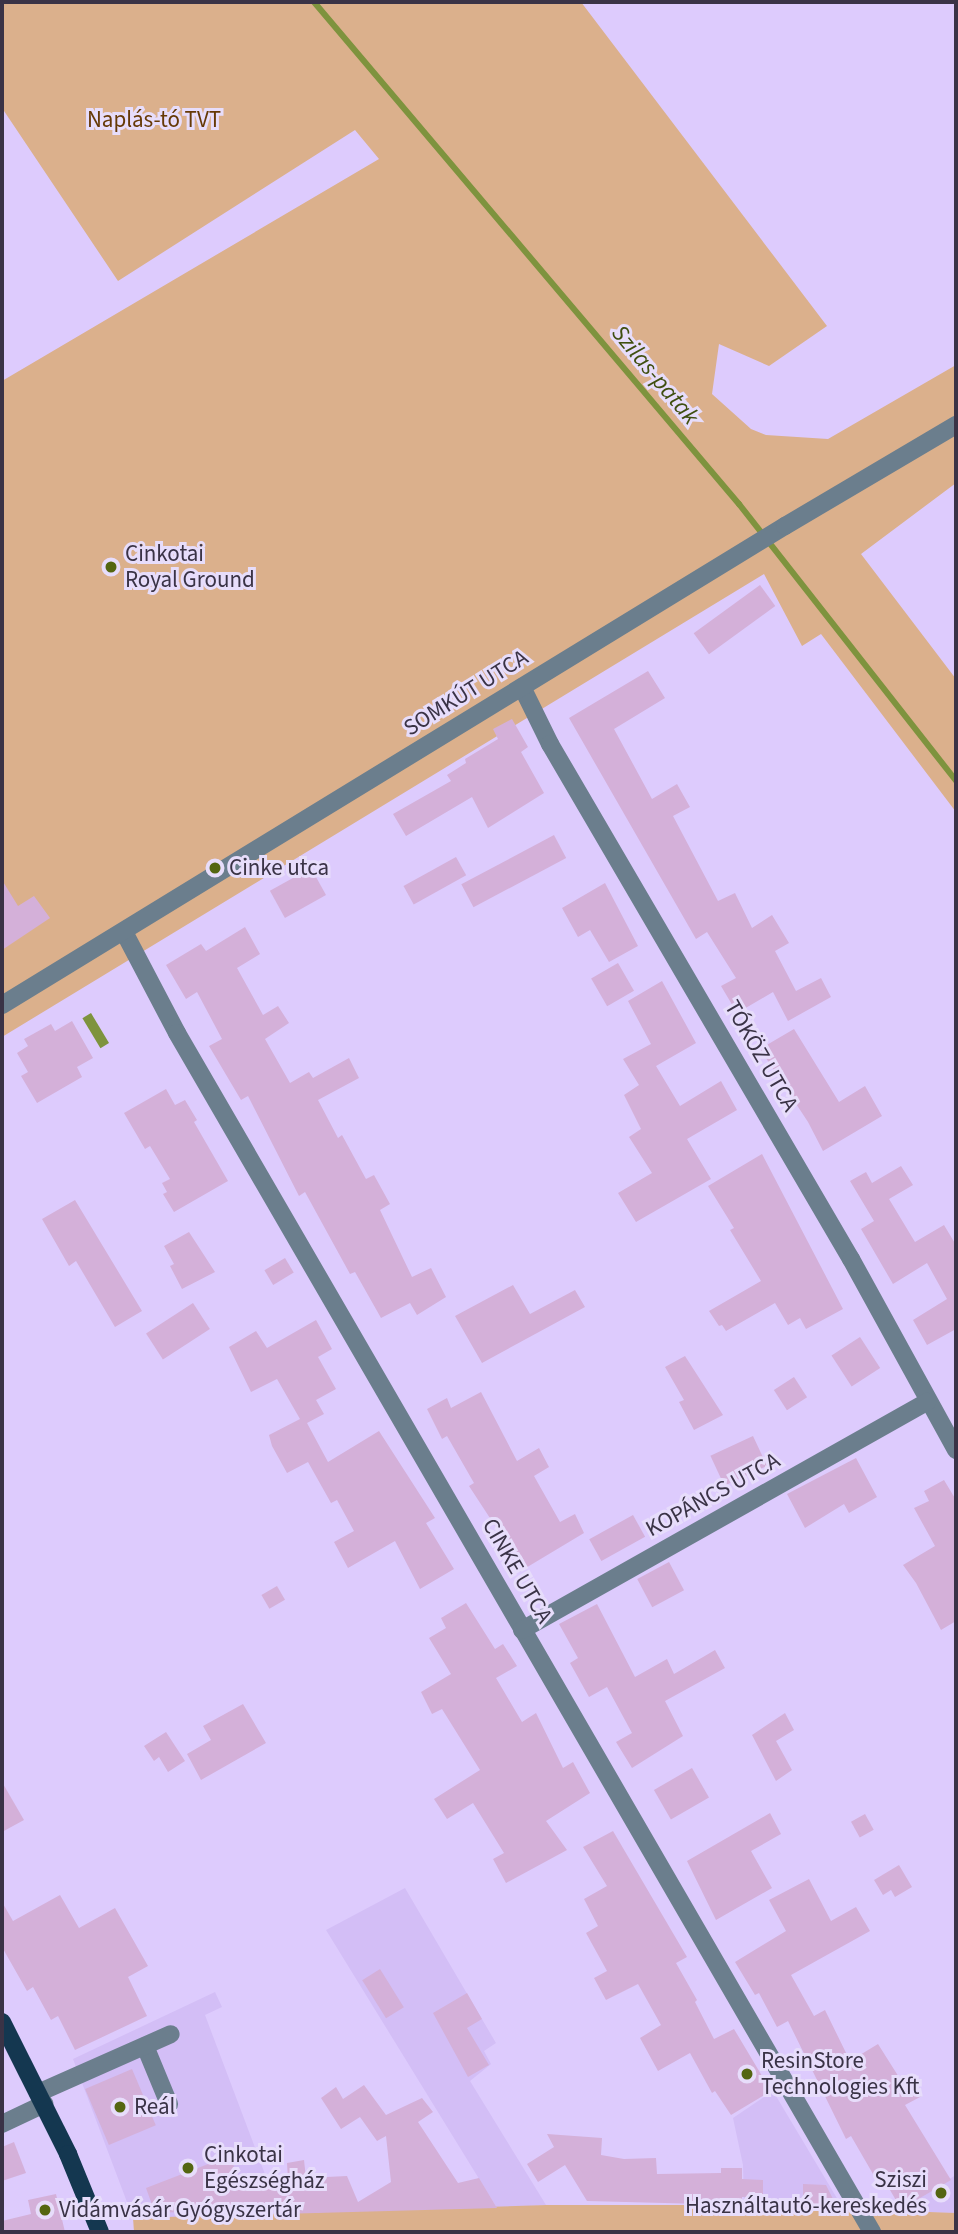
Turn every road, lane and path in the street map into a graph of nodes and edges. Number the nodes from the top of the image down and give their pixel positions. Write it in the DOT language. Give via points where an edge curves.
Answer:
graph roads {
  1 [pos="956,425"];
  2 [pos="523,687"];
  3 [pos="124,932"];
  4 [pos="2,1005"];
  5 [pos="927,1402"];
  6 [pos="956,1450"];
  7 [pos="522,1630"];
  8 [pos="2,2022"];
  9 [pos="170,2034"];
  10 [pos="145,2046"];
  11 [pos="41,2099"];
  12 [pos="169,2104"];
  13 [pos="2,2124"];
  14 [pos="100,2232"];
  15 [pos="872,2232"];
  1 -- 2 [label="street, SOMKÚT UTCA"];
  2 -- 3 [label="street, SOMKÚT UTCA"];
  2 -- 5 [label="street, TÓKÖZ UTCA" via="550,744 851,1259"];
  3 -- 4 [label="street, SOMKÚT UTCA"];
  3 -- 7 [label="street, CINKE UTCA" via="177,1033"];
  5 -- 6 [label="street, TÓKÖZ UTCA"];
  5 -- 7 [label="street, KOPÁNCS UTCA"];
  7 -- 15 [label="street, CINKE UTCA"];
  8 -- 11 [label="main road"];
  9 -- 10 [label="street"];
  10 -- 11 [label="street"];
  10 -- 12 [label="street"];
  11 -- 13 [label="street"];
  11 -- 14 [label="main road"];
}
